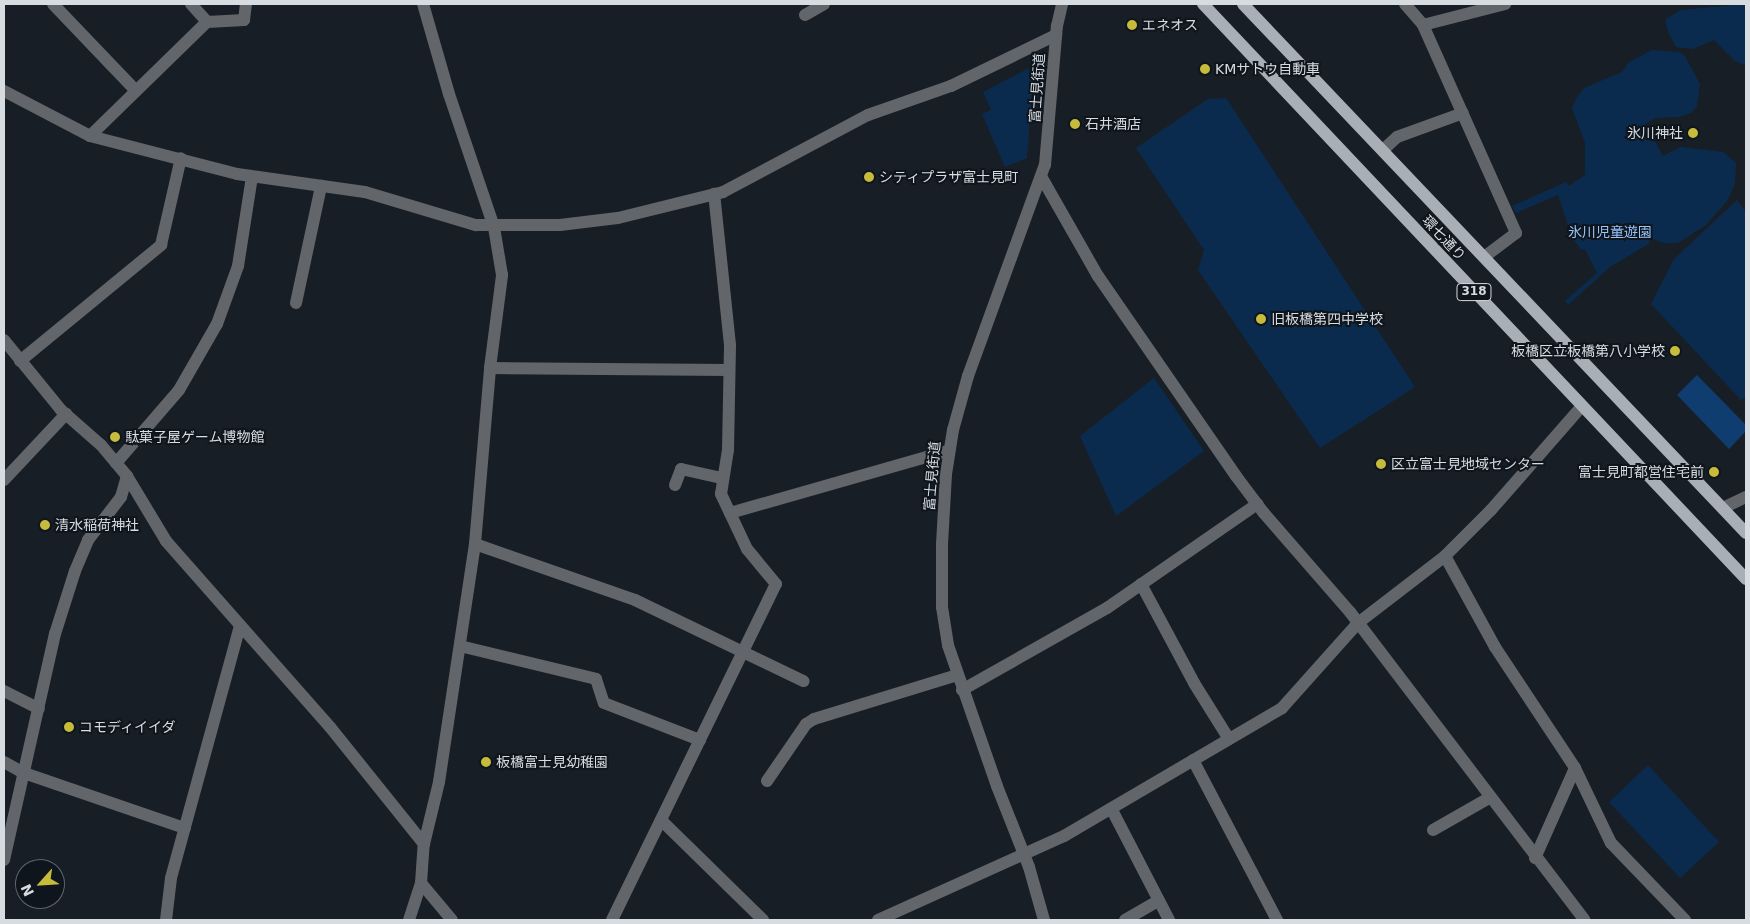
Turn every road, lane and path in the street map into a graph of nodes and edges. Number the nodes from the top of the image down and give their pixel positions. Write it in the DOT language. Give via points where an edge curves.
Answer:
graph roads {
  1 [pos="53,4"];
  2 [pos="191,4"];
  3 [pos="246,4"];
  4 [pos="422,4"];
  5 [pos="824,4"];
  6 [pos="1062,4"];
  7 [pos="1203,4"];
  8 [pos="1243,4"];
  9 [pos="1406,4"];
  10 [pos="1505,4"];
  11 [pos="805,15"];
  12 [pos="207,22"];
  13 [pos="1423,25"];
  14 [pos="1056,35"];
  15 [pos="4,91"];
  16 [pos="136,91"];
  17 [pos="1463,113"];
  18 [pos="90,136"];
  19 [pos="1383,150"];
  20 [pos="181,158"];
  21 [pos="252,177"];
  22 [pos="1042,178"];
  23 [pos="320,186"];
  24 [pos="714,194"];
  25 [pos="494,227"];
  26 [pos="1484,257"];
  27 [pos="296,303"];
  28 [pos="4,340"];
  29 [pos="20,361"];
  30 [pos="490,368"];
  31 [pos="729,370"];
  32 [pos="1582,406"];
  33 [pos="66,414"];
  34 [pos="948,451"];
  35 [pos="116,463"];
  36 [pos="127,476"];
  37 [pos="722,478"];
  38 [pos="4,480"];
  39 [pos="675,485"];
  40 [pos="1746,497"];
  41 [pos="1257,504"];
  42 [pos="1723,508"];
  43 [pos="730,513"];
  44 [pos="1746,533"];
  45 [pos="475,544"];
  46 [pos="1445,556"];
  47 [pos="1746,579"];
  48 [pos="1141,584"];
  49 [pos="1358,623"];
  50 [pos="240,625"];
  51 [pos="460,646"];
  52 [pos="744,654"];
  53 [pos="956,675"];
  54 [pos="803,682"];
  55 [pos="962,690"];
  56 [pos="4,691"];
  57 [pos="39,709"];
  58 [pos="1229,739"];
  59 [pos="700,740"];
  60 [pos="1194,760"];
  61 [pos="4,762"];
  62 [pos="1575,768"];
  63 [pos="24,773"];
  64 [pos="767,782"];
  65 [pos="1489,798"];
  66 [pos="1112,810"];
  67 [pos="660,820"];
  68 [pos="185,828"];
  69 [pos="1433,830"];
  70 [pos="424,844"];
  71 [pos="1024,854"];
  72 [pos="1535,858"];
  73 [pos="4,860"];
  74 [pos="421,883"];
  75 [pos="1160,900"];
  76 [pos="166,920"];
  77 [pos="409,920"];
  78 [pos="452,920"];
  79 [pos="612,920"];
  80 [pos="763,920"];
  81 [pos="878,920"];
  82 [pos="1044,920"];
  83 [pos="1125,920"];
  84 [pos="1170,920"];
  85 [pos="1277,920"];
  86 [pos="1585,920"];
  87 [pos="1685,920"];
  1 -- 16 [label="street"];
  2 -- 12 [label="street"];
  3 -- 12 [label="street" via="244,20"];
  4 -- 25 [label="street"];
  5 -- 11 [label="street"];
  6 -- 14 [label="street, 富士見街道"];
  7 -- 32 [label="main road, 環七通り / 318"];
  8 -- 19 [label="main road, 環七通り / 318"];
  9 -- 13 [label="street"];
  10 -- 13 [label="street"];
  12 -- 16 [label="street"];
  13 -- 17 [label="street"];
  14 -- 22 [label="street, 富士見街道"];
  14 -- 24 [label="street" via="951,86 868,115"];
  15 -- 18 [label="street"];
  16 -- 18 [label="street"];
  17 -- 19 [label="street" via="1397,137"];
  17 -- 26 [label="street" via="1516,233"];
  18 -- 20 [label="street"];
  19 -- 26 [label="main road, 環七通り / 318"];
  20 -- 21 [label="street"];
  20 -- 29 [label="street" via="161,244"];
  21 -- 23 [label="street"];
  21 -- 35 [label="street" via="238,266 217,324 179,390"];
  22 -- 34 [label="street, 富士見街道" via="968,376"];
  22 -- 41 [label="street" via="1098,276 1156,365"];
  23 -- 25 [label="street" via="365,192 476,225"];
  23 -- 27 [label="street"];
  24 -- 25 [label="street" via="618,218 560,225"];
  24 -- 31 [label="street" via="730,346"];
  25 -- 30 [label="street" via="502,275"];
  26 -- 42 [label="main road, 環七通り / 318"];
  28 -- 29 [label="street"];
  29 -- 33 [label="street"];
  30 -- 31 [label="street"];
  30 -- 45 [label="street"];
  31 -- 37 [label="street" via="728,450"];
  32 -- 46 [label="street" via="1491,510"];
  32 -- 47 [label="main road, 環七通り / 318"];
  33 -- 35 [label="street"];
  33 -- 38 [label="street"];
  34 -- 43 [label="street"];
  34 -- 53 [label="street, 富士見街道" via="942,607"];
  35 -- 36 [label="street"];
  36 -- 50 [label="street" via="166,541"];
  36 -- 57 [label="street" via="121,497 88,540 75,571"];
  37 -- 39 [label="street" via="680,469"];
  37 -- 43 [label="street" via="721,494"];
  40 -- 42 [label="street"];
  41 -- 48 [label="street"];
  41 -- 49 [label="street"];
  42 -- 44 [label="main road, 環七通り / 318"];
  43 -- 52 [label="street" via="747,548 776,584"];
  45 -- 51 [label="street"];
  45 -- 52 [label="street" via="635,600"];
  46 -- 49 [label="street"];
  46 -- 62 [label="street" via="1495,647"];
  48 -- 55 [label="street" via="1057,638"];
  48 -- 58 [label="street" via="1194,683"];
  49 -- 58 [label="street" via="1282,708"];
  49 -- 65 [label="street"];
  50 -- 68 [label="street"];
  50 -- 70 [label="street" via="330,727"];
  51 -- 59 [label="street" via="596,679 604,703"];
  51 -- 70 [label="street" via="439,782"];
  52 -- 54 [label="street"];
  52 -- 59 [label="street"];
  53 -- 55 [label="street, 富士見街道"];
  53 -- 64 [label="street" via="814,718 806,724"];
  55 -- 71 [label="street, 富士見街道"];
  56 -- 57 [label="street"];
  57 -- 63 [label="street"];
  58 -- 60 [label="street"];
  59 -- 67 [label="street"];
  60 -- 66 [label="street"];
  60 -- 85 [label="street"];
  61 -- 63 [label="street"];
  62 -- 72 [label="street"];
  62 -- 87 [label="street" via="1611,843"];
  63 -- 68 [label="street"];
  63 -- 73 [label="street"];
  65 -- 69 [label="street"];
  65 -- 72 [label="street"];
  66 -- 71 [label="street"];
  66 -- 75 [label="street"];
  67 -- 79 [label="street"];
  67 -- 80 [label="street"];
  68 -- 76 [label="street" via="171,878"];
  70 -- 74 [label="street"];
  71 -- 81 [label="street"];
  71 -- 82 [label="street, 富士見街道"];
  72 -- 86 [label="street"];
  74 -- 77 [label="street"];
  74 -- 78 [label="street"];
  75 -- 83 [label="street"];
  75 -- 84 [label="street"];
}
